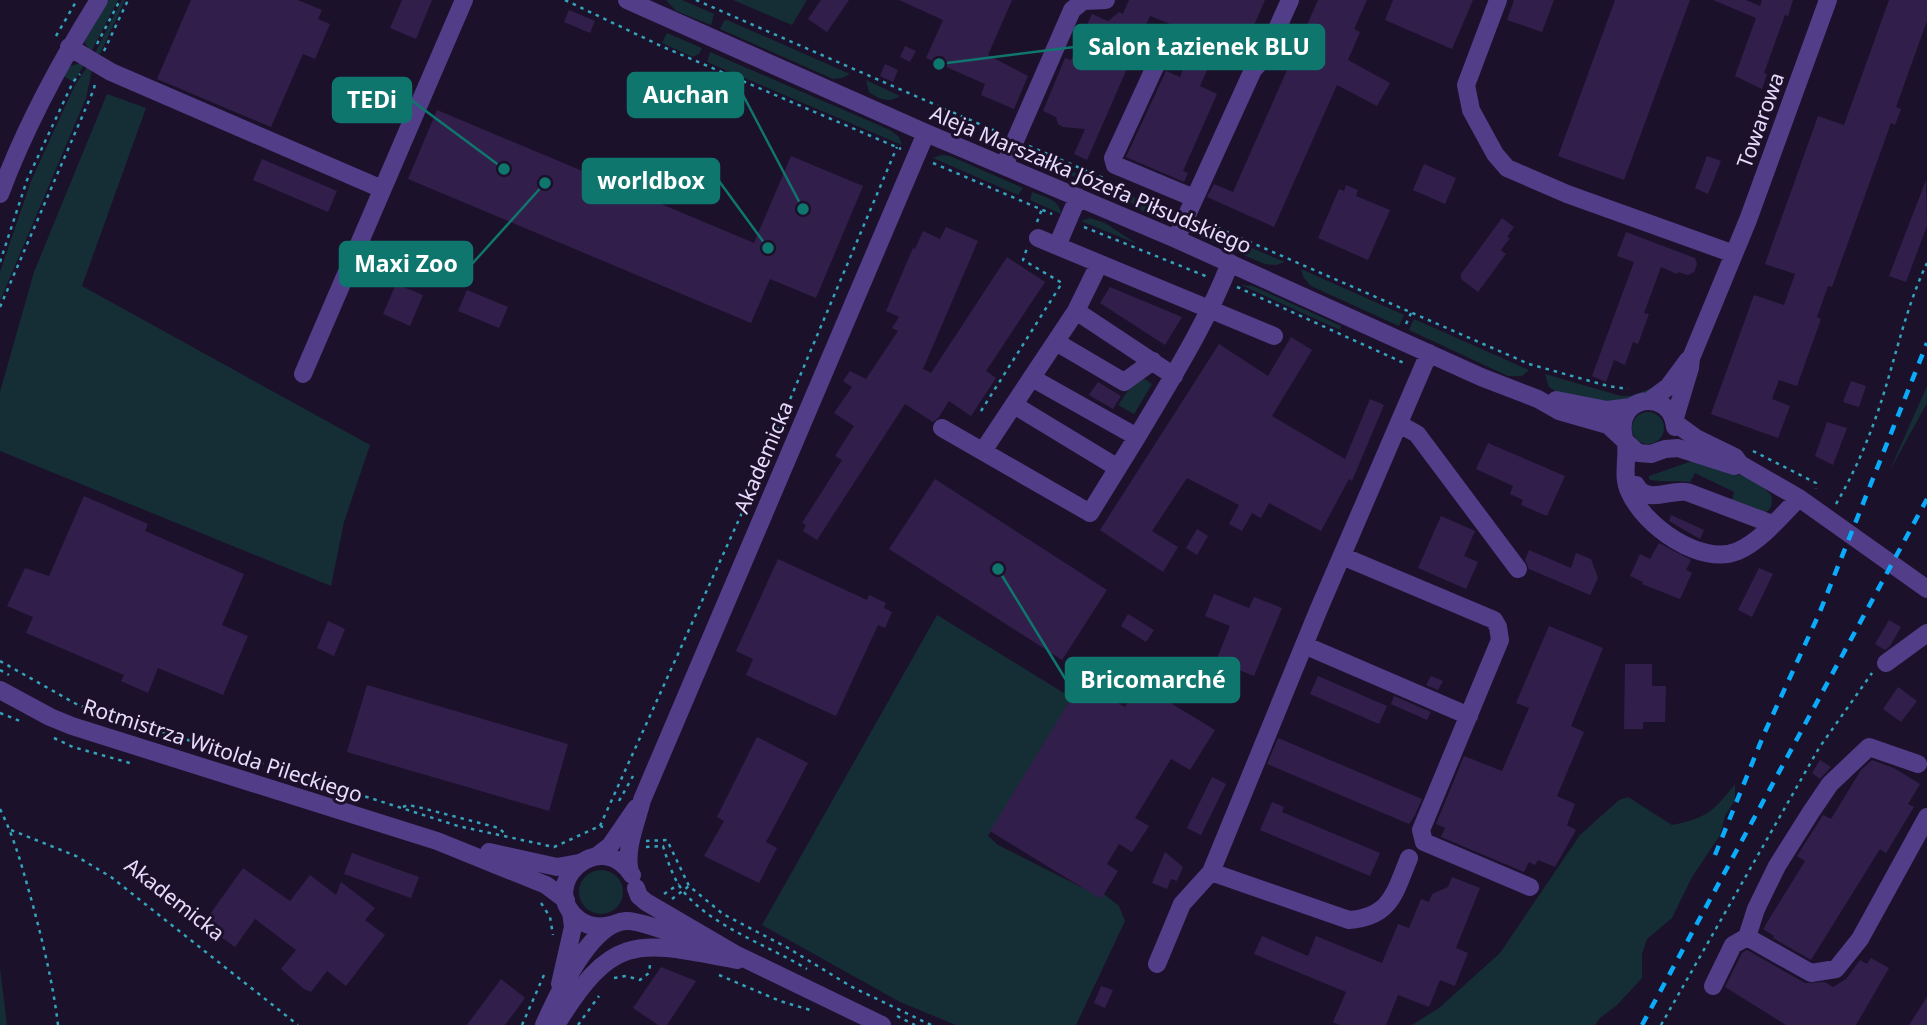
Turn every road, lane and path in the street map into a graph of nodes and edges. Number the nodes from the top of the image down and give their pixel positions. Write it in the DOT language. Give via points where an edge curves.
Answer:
graph roads {
  1 [pos="99,0"];
  2 [pos="120,0"];
  3 [pos="128,0"];
  4 [pos="464,0"];
  5 [pos="565,0"];
  6 [pos="627,0"];
  7 [pos="696,0"];
  8 [pos="1106,0"];
  9 [pos="1290,0"];
  10 [pos="1498,0"];
  11 [pos="1828,0"];
  12 [pos="647,4"];
  13 [pos="1191,44"];
  14 [pos="69,47"];
  15 [pos="94,61"];
  16 [pos="926,133"];
  17 [pos="1015,140"];
  18 [pos="897,147"];
  19 [pos="916,155"];
  20 [pos="1004,166"];
  21 [pos="1111,181"];
  22 [pos="383,189"];
  23 [pos="0,194"];
  24 [pos="1078,197"];
  25 [pos="1191,206"];
  26 [pos="1042,209"];
  27 [pos="1069,221"];
  28 [pos="1034,236"];
  29 [pos="1176,239"];
  30 [pos="1057,246"];
  31 [pos="1734,254"];
  32 [pos="0,262"];
  33 [pos="1230,263"];
  34 [pos="1927,263"];
  35 [pos="1099,264"];
  36 [pos="1222,282"];
  37 [pos="0,307"];
  38 [pos="1210,310"];
  39 [pos="1076,311"];
  40 [pos="1274,336"];
  41 [pos="1056,342"];
  42 [pos="1691,358"];
  43 [pos="1153,361"];
  44 [pos="1425,362"];
  45 [pos="303,374"];
  46 [pos="1174,376"];
  47 [pos="1032,378"];
  48 [pos="1633,388"];
  49 [pos="1538,399"];
  50 [pos="1649,401"];
  51 [pos="1014,405"];
  52 [pos="1632,407"];
  53 [pos="982,411"];
  54 [pos="1674,421"];
  55 [pos="1399,424"];
  56 [pos="942,428"];
  57 [pos="1136,437"];
  58 [pos="1625,441"];
  59 [pos="983,451"];
  60 [pos="1658,452"];
  61 [pos="1740,464"];
  62 [pos="1118,468"];
  63 [pos="1635,492"];
  64 [pos="1799,498"];
  65 [pos="1827,518"];
  66 [pos="1772,524"];
  67 [pos="1342,556"];
  68 [pos="1518,569"];
  69 [pos="1927,589"];
  70 [pos="1927,633"];
  71 [pos="1304,645"];
  72 [pos="0,661"];
  73 [pos="1879,668"];
  74 [pos="0,670"];
  75 [pos="4,690"];
  76 [pos="1469,716"];
  77 [pos="1924,763"];
  78 [pos="642,800"];
  79 [pos="402,808"];
  80 [pos="0,809"];
  81 [pos="392,811"];
  82 [pos="1927,817"];
  83 [pos="600,826"];
  84 [pos="11,830"];
  85 [pos="493,833"];
  86 [pos="438,841"];
  87 [pos="510,842"];
  88 [pos="631,847"];
  89 [pos="597,856"];
  90 [pos="1409,858"];
  91 [pos="579,863"];
  92 [pos="679,867"];
  93 [pos="1210,872"];
  94 [pos="633,880"];
  95 [pos="1530,887"];
  96 [pos="545,903"];
  97 [pos="568,906"];
  98 [pos="615,924"];
  99 [pos="558,937"];
  100 [pos="1747,937"];
  101 [pos="735,954"];
  102 [pos="651,957"];
  103 [pos="754,964"];
  104 [pos="1157,964"];
  105 [pos="546,968"];
  106 [pos="814,973"];
  107 [pos="717,974"];
  108 [pos="611,979"];
  109 [pos="1713,986"];
  110 [pos="604,988"];
  111 [pos="557,994"];
  112 [pos="819,1012"];
  113 [pos="888,1020"];
  114 [pos="58,1025"];
  115 [pos="298,1025"];
  116 [pos="522,1025"];
  117 [pos="544,1025"];
  118 [pos="556,1025"];
  119 [pos="578,1025"];
  120 [pos="915,1025"];
  121 [pos="932,1025"];
  122 [pos="1661,1025"];
  1 -- 14 [label="street"];
  2 -- 15 [label="path"];
  3 -- 15 [label="path"];
  4 -- 22 [label="street"];
  5 -- 18 [label="path"];
  6 -- 12 [label="street, Aleja Marszałka Józefa Piłsudskiego"];
  7 -- 17 [label="path"];
  8 -- 17 [label="street" via="1075,5"];
  9 -- 25 [label="street"];
  10 -- 31 [label="street" via="1466,85 1471,110 1507,168"];
  11 -- 31 [label="street, Towarowa"];
  12 -- 16 [label="street, Aleja Marszałka Józefa Piłsudskiego"];
  13 -- 25 [label="street" via="1177,43 1164,51 1113,158 1115,165"];
  14 -- 15 [label="street"];
  14 -- 23 [label="street" via="31,119"];
  15 -- 22 [label="street"];
  15 -- 32 [label="path" via="73,82 39,152"];
  15 -- 37 [label="path" via="94,89"];
  16 -- 19 [label="street, Akademicka"];
  16 -- 20 [label="street, Aleja Marszałka Józefa Piłsudskiego"];
  17 -- 20 [label="street"];
  17 -- 21 [label="path"];
  18 -- 19 [label="path"];
  18 -- 83 [label="path" via="735,527"];
  19 -- 26 [label="path"];
  19 -- 78 [label="street, Akademicka"];
  20 -- 24 [label="street, Aleja Marszałka Józefa Piłsudskiego"];
  22 -- 45 [label="street"];
  24 -- 27 [label="street"];
  24 -- 29 [label="street, Aleja Marszałka Józefa Piłsudskiego"];
  25 -- 29 [label="street"];
  25 -- 48 [label="path" via="1529,364 1617,388"];
  26 -- 27 [label="path"];
  26 -- 28 [label="path"];
  27 -- 30 [label="street"];
  27 -- 36 [label="path"];
  28 -- 30 [label="street"];
  28 -- 53 [label="path" via="1023,260 1062,283"];
  29 -- 33 [label="street, Aleja Marszałka Józefa Piłsudskiego"];
  30 -- 35 [label="street"];
  31 -- 42 [label="street, Towarowa"];
  33 -- 36 [label="street"];
  33 -- 44 [label="street, Aleja Marszałka Józefa Piłsudskiego"];
  34 -- 65 [label="path" via="1863,452"];
  35 -- 38 [label="street"];
  35 -- 39 [label="street"];
  36 -- 38 [label="street"];
  36 -- 44 [label="path"];
  38 -- 40 [label="street"];
  38 -- 46 [label="street"];
  39 -- 41 [label="street"];
  39 -- 43 [label="street"];
  41 -- 43 [label="street" via="1124,382"];
  41 -- 47 [label="street"];
  42 -- 50 [label="street, Towarowa" via="1668,387"];
  42 -- 54 [label="street, Towarowa"];
  43 -- 46 [label="street"];
  44 -- 49 [label="street, Aleja Marszałka Józefa Piłsudskiego"];
  44 -- 55 [label="street"];
  46 -- 57 [label="street"];
  47 -- 51 [label="street"];
  47 -- 57 [label="street"];
  49 -- 52 [label="street, Aleja Marszałka Józefa Piłsudskiego" via="1607,410"];
  49 -- 58 [label="street, Aleja Marszałka Józefa Piłsudskiego" via="1559,411 1608,425"];
  50 -- 52 [label="street, Aleja Marszałka Józefa Piłsudskiego"];
  50 -- 54 [label="street, Aleja Marszałka Józefa Piłsudskiego" via="1667,409"];
  51 -- 59 [label="street"];
  51 -- 62 [label="street"];
  52 -- 58 [label="street" via="1623,418"];
  54 -- 60 [label="street" via="1673,438"];
  54 -- 61 [label="street, Aleja Marszałka Józefa Piłsudskiego"];
  55 -- 67 [label="street"];
  55 -- 68 [label="street" via="1417,434"];
  56 -- 59 [label="street"];
  57 -- 62 [label="street"];
  58 -- 60 [label="street, Aleja Marszałka Józefa Piłsudskiego" via="1638,453"];
  58 -- 63 [label="street" via="1626,482"];
  59 -- 62 [label="street" via="1090,513"];
  60 -- 61 [label="street, Aleja Marszałka Józefa Piłsudskiego" via="1678,448"];
  60 -- 63 [label="street" via="1642,467"];
  61 -- 64 [label="street, Aleja Marszałka Józefa Piłsudskiego"];
  63 -- 66 [label="street" via="1653,496 1687,492"];
  63 -- 66 [label="street" via="1648,519 1698,551 1724,555 1738,551"];
  64 -- 65 [label="street, Aleja Marszałka Józefa Piłsudskiego"];
  64 -- 66 [label="street"];
  65 -- 69 [label="street, Aleja Marszałka Józefa Piłsudskiego"];
  67 -- 71 [label="street"];
  67 -- 76 [label="street" via="1494,620 1500,640"];
  70 -- 73 [label="street"];
  71 -- 76 [label="street"];
  71 -- 93 [label="street"];
  72 -- 79 [label="path" via="78,705"];
  73 -- 122 [label="path" via="1819,748"];
  74 -- 75 [label="path"];
  75 -- 86 [label="street, Rotmistrza Witolda Pileckiego" via="72,726"];
  76 -- 95 [label="street" via="1421,837"];
  77 -- 100 [label="street" via="1869,747 1830,784 1777,866"];
  78 -- 88 [label="street, Akademicka"];
  78 -- 89 [label="street, Akademicka" via="610,846"];
  79 -- 81 [label="path"];
  79 -- 85 [label="path"];
  79 -- 87 [label="path" via="411,805 499,828"];
  80 -- 84 [label="path"];
  82 -- 100 [label="street" via="1860,939 1836,969 1811,973"];
  84 -- 114 [label="path" via="43,942"];
  84 -- 115 [label="path, Akademicka" via="76,856 111,877"];
  86 -- 91 [label="street, Rotmistrza Witolda Pileckiego" via="557,867"];
  86 -- 97 [label="street, Rotmistrza Witolda Pileckiego" via="550,887"];
  88 -- 94 [label="street, Akademicka" via="628,864"];
  88 -- 106 [label="path" via="663,846 683,891 700,907"];
  89 -- 91 [label="street"];
  89 -- 94 [label="street" via="617,860"];
  90 -- 93 [label="street" via="1390,902 1374,915 1349,920"];
  91 -- 97 [label="street" via="566,881"];
  92 -- 121 [label="path" via="689,886 723,914 852,987"];
  93 -- 104 [label="street" via="1182,904"];
  94 -- 98 [label="street" via="633,906"];
  94 -- 101 [label="street" via="646,902"];
  96 -- 99 [label="path" via="553,914"];
  97 -- 98 [label="street" via="580,921 592,926"];
  97 -- 111 [label="street" via="573,927"];
  98 -- 101 [label="street" via="637,922"];
  98 -- 111 [label="street" via="600,934"];
  100 -- 109 [label="street" via="1733,945"];
  101 -- 103 [label="street"];
  102 -- 108 [label="path" via="649,973 640,980"];
  103 -- 113 [label="street"];
  103 -- 118 [label="street" via="663,947 627,951 600,966"];
  105 -- 116 [label="path"];
  107 -- 112 [label="path"];
  110 -- 119 [label="path"];
  111 -- 117 [label="street"];
  113 -- 120 [label="path"];
}
